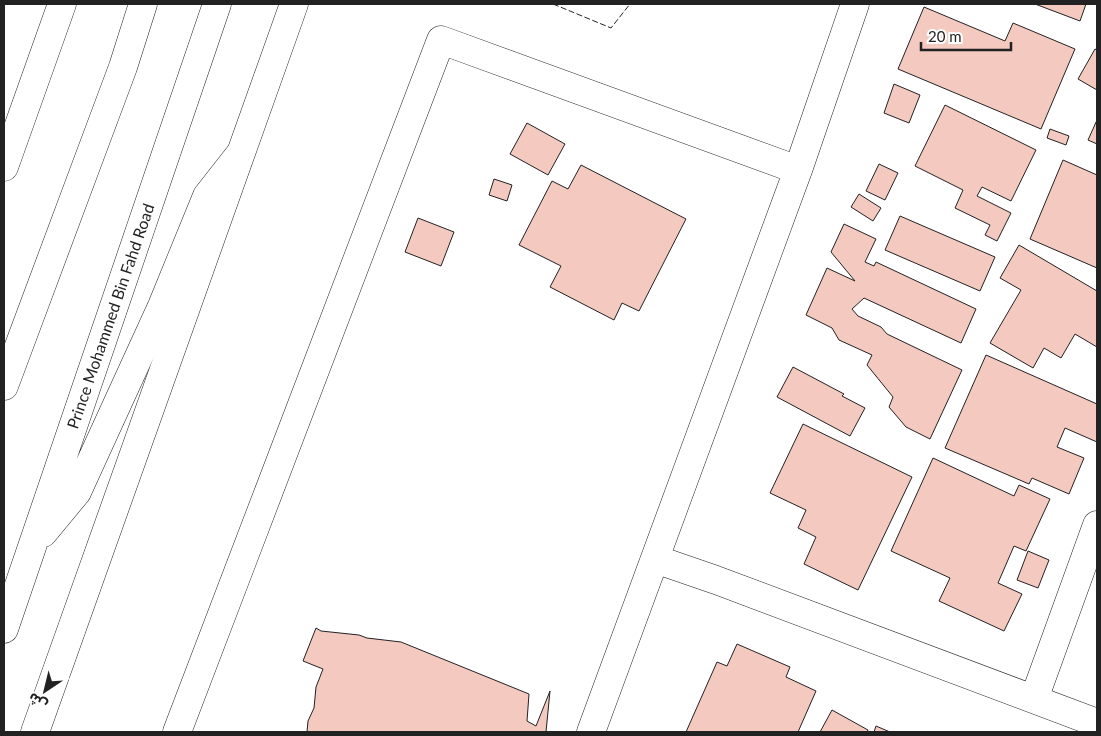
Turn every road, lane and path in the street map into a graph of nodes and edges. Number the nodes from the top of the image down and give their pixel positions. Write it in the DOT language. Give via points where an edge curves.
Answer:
graph roads {
  1 [pos="62,4"];
  2 [pos="143,4"];
  3 [pos="217,4"];
  4 [pos="294,4"];
  5 [pos="855,4"];
  6 [pos="240,154"];
  7 [pos="4,167"];
  8 [pos="798,170"];
  9 [pos="4,386"];
  10 [pos="1097,525"];
  11 [pos="31,548"];
  12 [pos="655,559"];
  13 [pos="4,629"];
  14 [pos="1034,699"];
  15 [pos="1097,723"];
  16 [pos="35,732"];
  17 [pos="176,732"];
  18 [pos="590,732"];
  1 -- 7 [label="main road"];
  2 -- 9 [label="main road" via="123,67"];
  3 -- 11 [label="main road, Prince Mohammed Bin Fahd Road"];
  4 -- 6 [label="main road"];
  5 -- 8 [label="main road"];
  6 -- 11 [label="main road" via="207,196 162,306 76,492"];
  6 -- 16 [label="main road"];
  8 -- 12 [label="main road"];
  8 -- 17 [label="main road" via="441,40"];
  10 -- 14 [label="main road"];
  11 -- 13 [label="main road, Prince Mohammed Bin Fahd Road"];
  12 -- 14 [label="main road"];
  12 -- 18 [label="main road"];
  14 -- 15 [label="main road"];
}
